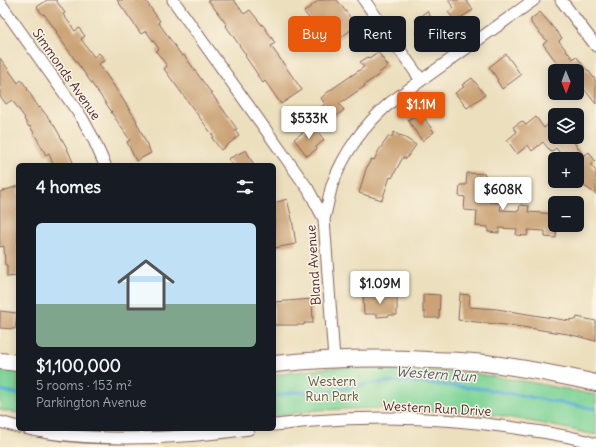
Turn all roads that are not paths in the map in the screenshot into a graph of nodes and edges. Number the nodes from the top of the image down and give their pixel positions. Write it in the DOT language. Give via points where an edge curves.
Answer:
graph roads {
  1 [pos="173,0"];
  2 [pos="364,0"];
  3 [pos="534,0"];
  4 [pos="561,0"];
  5 [pos="0,3"];
  6 [pos="596,46"];
  7 [pos="421,80"];
  8 [pos="104,163"];
  9 [pos="324,219"];
  10 [pos="334,359"];
  11 [pos="0,361"];
  12 [pos="16,363"];
  13 [pos="276,364"];
  14 [pos="596,383"];
  15 [pos="0,422"];
  16 [pos="276,425"];
  17 [pos="16,426"];
  18 [pos="40,431"];
  19 [pos="233,431"];
  20 [pos="160,442"];
  21 [pos="596,444"];
  1 -- 9 [label="street, Bland Avenue" via="308,189"];
  2 -- 7 [label="street"];
  3 -- 7 [label="street"];
  4 -- 6 [label="street"];
  5 -- 8 [label="street, Simmonds Avenue" via="82,118"];
  7 -- 9 [label="street" via="378,113 359,136 348,152 332,186"];
  9 -- 10 [label="street, Bland Avenue"];
  10 -- 13 [label="main road"];
  10 -- 14 [label="main road" via="395,358 484,363"];
  11 -- 12 [label="main road"];
  15 -- 17 [label="street"];
  16 -- 21 [label="street, Western Run Drive" via="390,418 472,422 557,434"];
  18 -- 20 [label="street"];
  19 -- 20 [label="street"];
}
